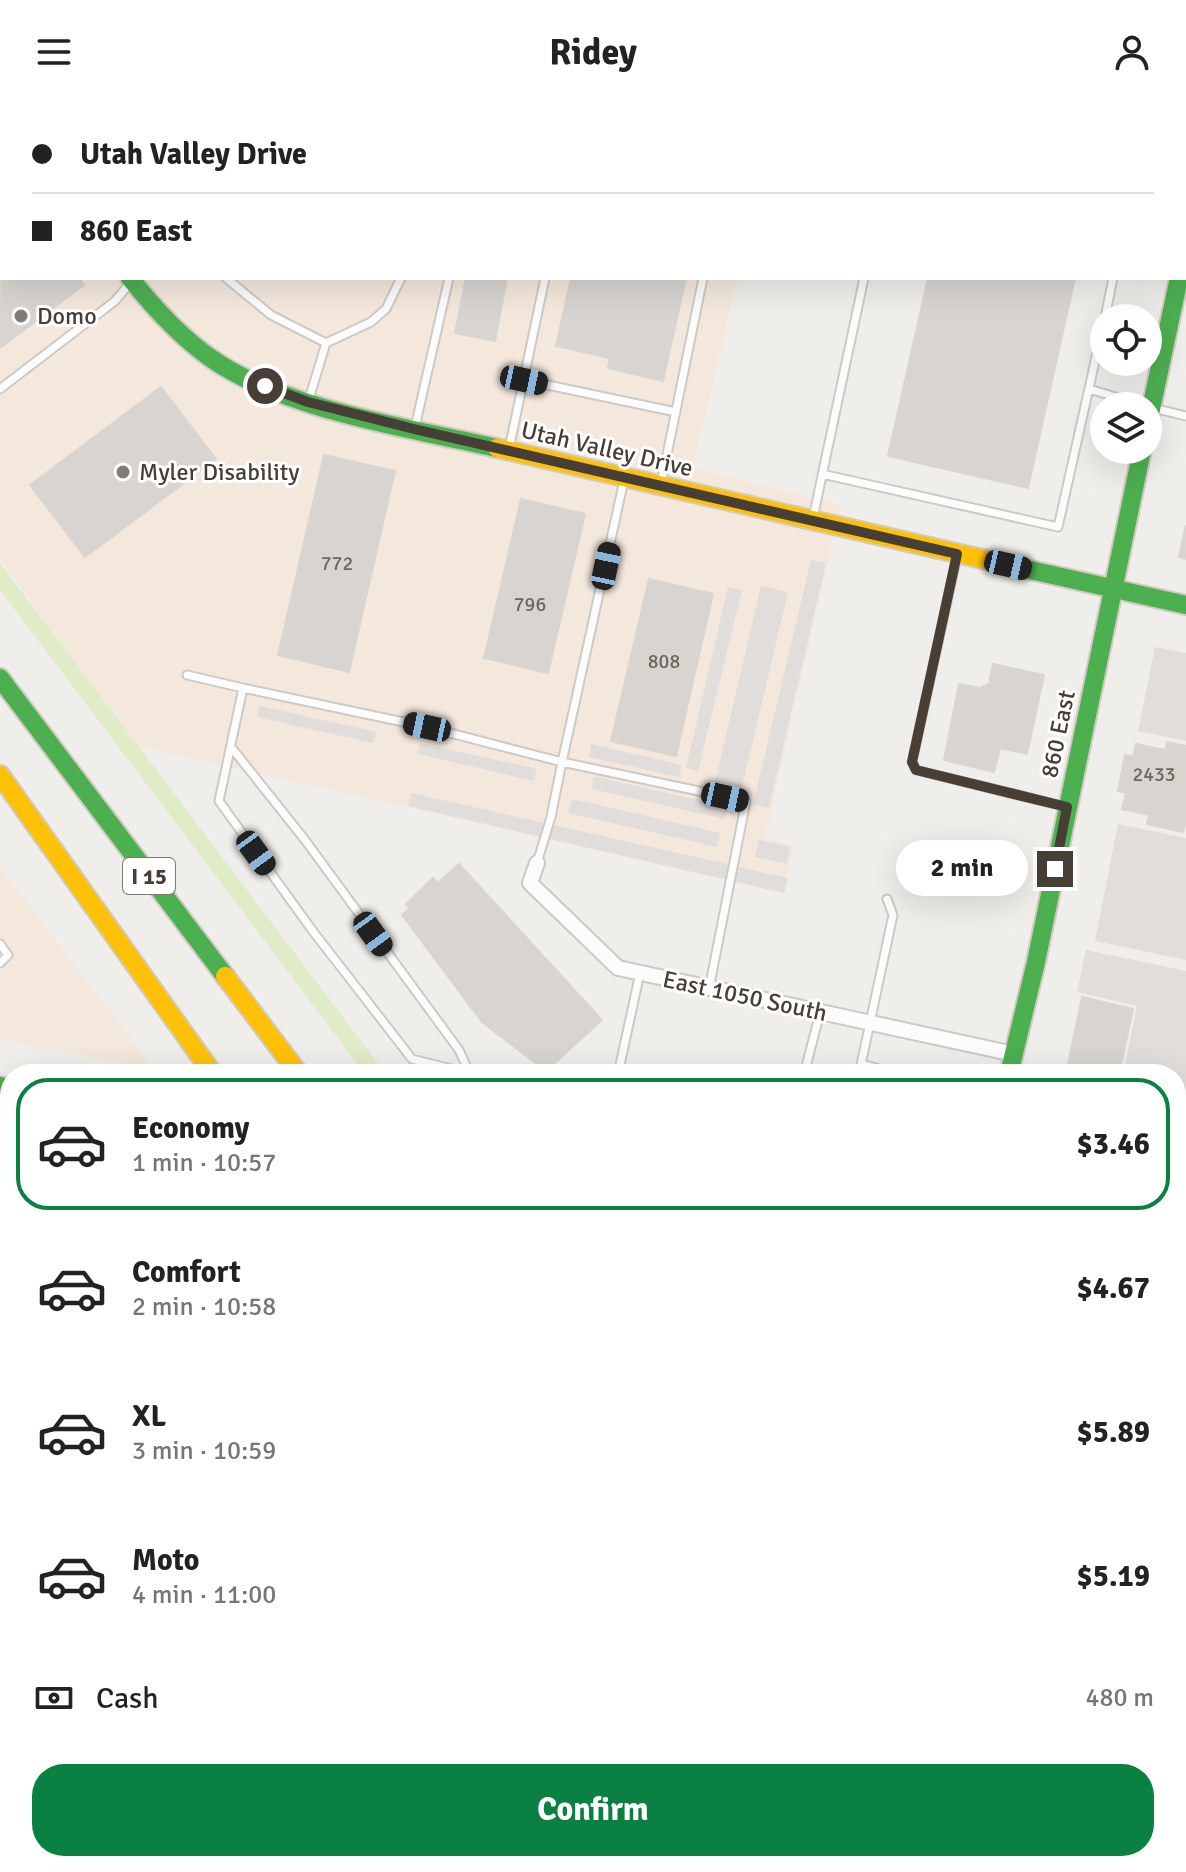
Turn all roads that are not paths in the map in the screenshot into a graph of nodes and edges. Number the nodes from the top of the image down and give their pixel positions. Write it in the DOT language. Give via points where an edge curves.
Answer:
graph roads {
  1 [pos="132,280"];
  2 [pos="134,280"];
  3 [pos="228,280"];
  4 [pos="400,280"];
  5 [pos="449,280"];
  6 [pos="545,280"];
  7 [pos="703,280"];
  8 [pos="864,280"];
  9 [pos="1113,280"];
  10 [pos="1179,280"];
  11 [pos="1107,304"];
  12 [pos="326,343"];
  13 [pos="1092,376"];
  14 [pos="524,380"];
  15 [pos="0,389"];
  16 [pos="1089,389"];
  17 [pos="1097,392"];
  18 [pos="1152,392"];
  19 [pos="308,402"];
  20 [pos="676,412"];
  21 [pos="1162,413"];
  22 [pos="1186,416"];
  23 [pos="414,429"];
  24 [pos="509,451"];
  25 [pos="1139,464"];
  26 [pos="822,474"];
  27 [pos="624,477"];
  28 [pos="661,486"];
  29 [pos="812,520"];
  30 [pos="957,554"];
  31 [pos="1112,589"];
  32 [pos="1186,605"];
  33 [pos="187,675"];
  34 [pos="0,678"];
  35 [pos="243,688"];
  36 [pos="231,747"];
  37 [pos="562,762"];
  38 [pos="0,775"];
  39 [pos="1067,807"];
  40 [pos="537,863"];
  41 [pos="887,899"];
  42 [pos="0,944"];
  43 [pos="0,963"];
  44 [pos="640,973"];
  45 [pos="709,989"];
  46 [pos="820,1013"];
  47 [pos="870,1024"];
  48 [pos="1014,1054"];
  49 [pos="206,1064"];
  50 [pos="291,1064"];
  51 [pos="432,1064"];
  52 [pos="466,1064"];
  53 [pos="620,1064"];
  54 [pos="807,1064"];
  55 [pos="862,1064"];
  56 [pos="1012,1064"];
  1 -- 15 [label="lane" via="115,301"];
  2 -- 19 [label="main road, Utah Valley Drive" via="170,324 208,356"];
  3 -- 12 [label="lane" via="271,315"];
  4 -- 12 [label="lane" via="386,309 371,322"];
  5 -- 23 [label="lane"];
  6 -- 14 [label="lane"];
  7 -- 20 [label="lane"];
  8 -- 26 [label="lane"];
  9 -- 11 [label="lane"];
  10 -- 18 [label="main road"];
  12 -- 19 [label="lane"];
  13 -- 16 [label="lane"];
  14 -- 20 [label="lane"];
  14 -- 24 [label="lane"];
  16 -- 17 [label="lane"];
  16 -- 26 [label="lane" via="1058,527"];
  19 -- 23 [label="main road, Utah Valley Drive"];
  20 -- 28 [label="lane"];
  21 -- 22 [label="lane"];
  23 -- 24 [label="main road, Utah Valley Drive"];
  24 -- 27 [label="main road, Utah Valley Drive"];
  25 -- 31 [label="main road, 860 East"];
  26 -- 29 [label="lane"];
  27 -- 28 [label="main road, Utah Valley Drive"];
  27 -- 37 [label="lane"];
  28 -- 29 [label="main road, Utah Valley Drive"];
  29 -- 30 [label="main road, Utah Valley Drive"];
  30 -- 31 [label="main road, Utah Valley Drive"];
  30 -- 39 [label="lane" via="912,762 916,770"];
  31 -- 32 [label="main road, Utah Valley Drive"];
  31 -- 39 [label="main road, 860 East"];
  33 -- 35 [label="lane"];
  34 -- 50 [label="main road, I 15"];
  35 -- 36 [label="lane"];
  35 -- 37 [label="lane"];
  36 -- 51 [label="lane" via="219,801 412,1059"];
  36 -- 52 [label="lane"];
  37 -- 40 [label="lane"];
  37 -- 45 [label="lane" via="746,801"];
  38 -- 49 [label="main road, I 15"];
  39 -- 48 [label="main road, 860 East"];
  40 -- 44 [label="street, East 1050 South" via="530,883 618,968"];
  41 -- 47 [label="lane" via="893,915"];
  42 -- 43 [label="lane" via="8,955"];
  44 -- 45 [label="street, East 1050 South"];
  44 -- 53 [label="lane"];
  45 -- 46 [label="street, East 1050 South"];
  46 -- 47 [label="street, East 1050 South"];
  46 -- 54 [label="lane"];
  47 -- 48 [label="street, East 1050 South"];
  47 -- 55 [label="lane"];
  48 -- 56 [label="main road, 860 East"];
}
